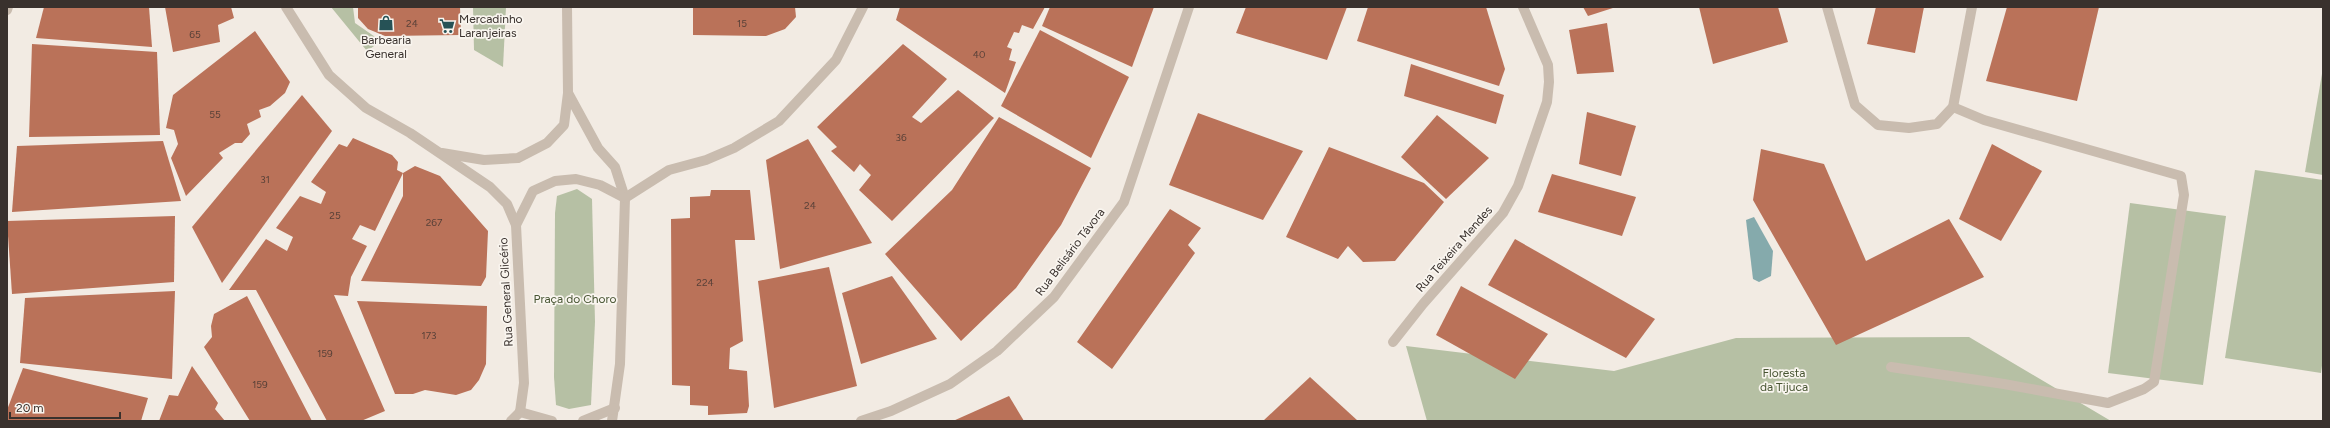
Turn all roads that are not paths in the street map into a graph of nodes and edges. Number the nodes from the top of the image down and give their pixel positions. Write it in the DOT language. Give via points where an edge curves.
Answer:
graph roads {
  1 [pos="8,7"];
  2 [pos="286,7"];
  3 [pos="567,7"];
  4 [pos="863,7"];
  5 [pos="1189,7"];
  6 [pos="1523,7"];
  7 [pos="1827,7"];
  8 [pos="1972,7"];
  9 [pos="7,10"];
  10 [pos="568,93"];
  11 [pos="1953,107"];
  12 [pos="439,152"];
  13 [pos="625,198"];
  14 [pos="516,225"];
  15 [pos="1394,342"];
  16 [pos="1891,367"];
  17 [pos="615,408"];
  18 [pos="520,412"];
  19 [pos="511,421"];
  20 [pos="552,421"];
  21 [pos="583,421"];
  22 [pos="612,421"];
  23 [pos="861,421"];
  1 -- 9 [label="street"];
  2 -- 12 [label="street" via="329,75 366,108"];
  3 -- 10 [label="street"];
  4 -- 13 [label="street" via="836,60 779,121 734,148 706,160 669,170"];
  5 -- 23 [label="street, Rua Belisário Távora" via="1124,202 1054,298 997,351 950,384 891,411"];
  6 -- 15 [label="street, Rua Teixeira Mendes" via="1548,65 1549,82 1547,102 1518,186 1503,213 1423,304"];
  7 -- 11 [label="street" via="1856,105 1878,125 1909,128 1937,124"];
  8 -- 11 [label="street"];
  10 -- 12 [label="street" via="564,125 547,143 518,158 484,160"];
  10 -- 13 [label="street" via="595,142 615,167"];
  11 -- 16 [label="street" via="1991,122 2181,176 2184,195 2154,382 2108,403"];
  12 -- 14 [label="street" via="490,187 508,204"];
  13 -- 14 [label="street, Rua General Glicério" via="600,185 576,179 555,181 533,191"];
  13 -- 17 [label="street" via="620,364"];
  14 -- 18 [label="street, Rua General Glicério" via="524,383"];
  17 -- 21 [label="street"];
  17 -- 22 [label="street"];
  18 -- 19 [label="street"];
  18 -- 20 [label="street"];
}
